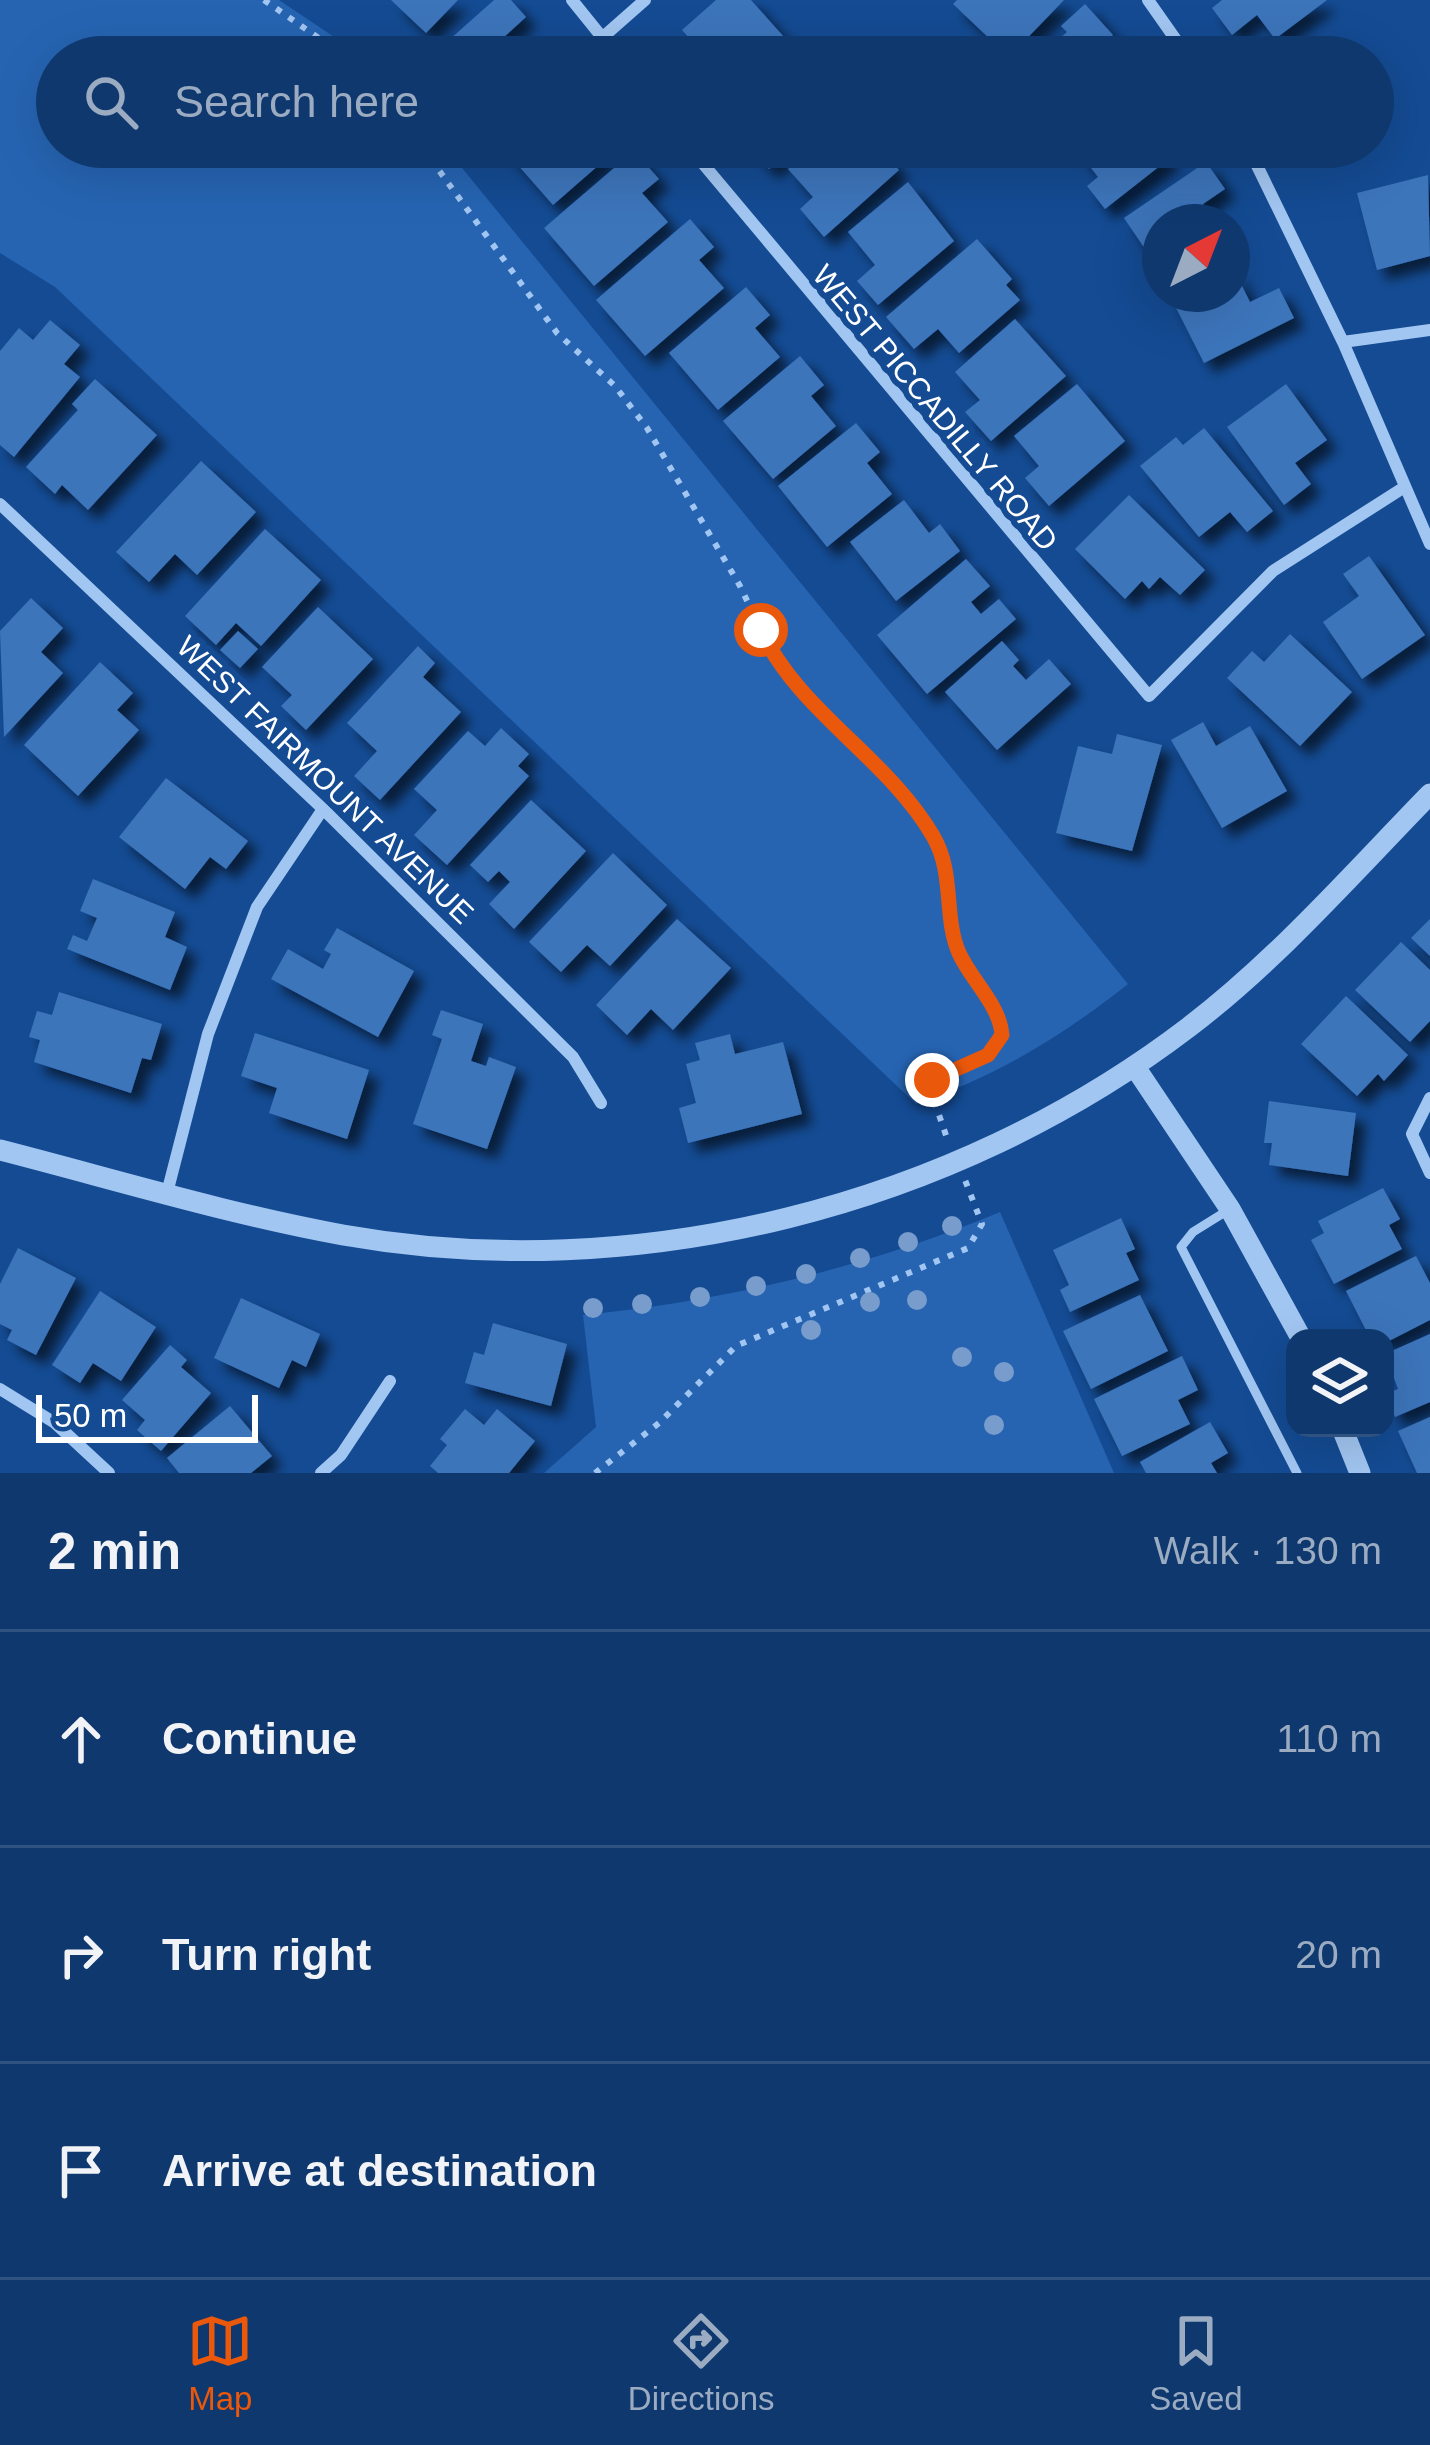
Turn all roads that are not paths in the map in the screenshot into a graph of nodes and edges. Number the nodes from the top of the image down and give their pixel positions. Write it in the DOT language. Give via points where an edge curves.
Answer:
graph roads {
  1 [pos="572,0"];
  2 [pos="645,0"];
  3 [pos="1148,0"];
  4 [pos="600,36"];
  5 [pos="604,36"];
  6 [pos="1173,36"];
  7 [pos="707,168"];
  8 [pos="1258,168"];
  9 [pos="1430,329"];
  10 [pos="1343,342"];
  11 [pos="1403,488"];
  12 [pos="0,504"];
  13 [pos="1430,544"];
  14 [pos="1430,794"];
  15 [pos="323,809"];
  16 [pos="1135,1067"];
  17 [pos="1430,1098"];
  18 [pos="601,1103"];
  19 [pos="0,1150"];
  20 [pos="1430,1173"];
  21 [pos="167,1193"];
  22 [pos="1229,1209"];
  23 [pos="1296,1329"];
  24 [pos="390,1381"];
  25 [pos="0,1389"];
  26 [pos="1345,1437"];
  27 [pos="1354,1471"];
  28 [pos="109,1473"];
  29 [pos="321,1473"];
  30 [pos="1297,1473"];
  1 -- 4 [label="street"];
  2 -- 5 [label="street"];
  3 -- 6 [label="street"];
  7 -- 11 [label="street, WEST PICCADILLY ROAD" via="1149,696 1273,571"];
  8 -- 10 [label="street"];
  9 -- 10 [label="street"];
  10 -- 11 [label="street"];
  11 -- 13 [label="street"];
  12 -- 15 [label="street, WEST FAIRMOUNT AVENUE"];
  14 -- 16 [label="street" via="1283,945"];
  15 -- 18 [label="street, WEST FAIRMOUNT AVENUE" via="572,1057"];
  15 -- 21 [label="street" via="257,907 208,1034"];
  16 -- 21 [label="street" via="1034,1126 909,1180 795,1216 676,1240 412,1244"];
  16 -- 22 [label="street"];
  17 -- 20 [label="street" via="1412,1134"];
  19 -- 21 [label="street"];
  22 -- 23 [label="street"];
  22 -- 30 [label="lane" via="1181,1246"];
  24 -- 29 [label="street"];
  25 -- 28 [label="street" via="55,1423"];
  26 -- 27 [label="street"];
}
